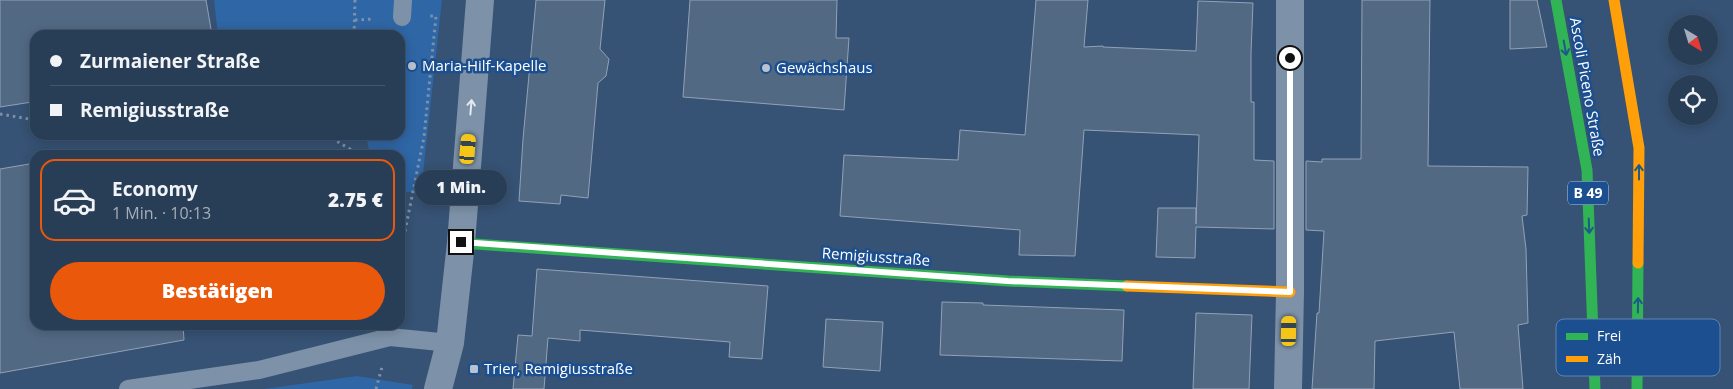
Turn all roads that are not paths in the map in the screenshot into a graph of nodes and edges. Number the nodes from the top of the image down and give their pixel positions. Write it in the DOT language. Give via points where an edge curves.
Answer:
graph roads {
  1 [pos="480,0"];
  2 [pos="1290,0"];
  3 [pos="1556,0"];
  4 [pos="1614,0"];
  5 [pos="461,242"];
  6 [pos="1290,292"];
  7 [pos="1592,319"];
  8 [pos="1638,319"];
  9 [pos="450,343"];
  10 [pos="1595,376"];
  11 [pos="1637,376"];
  12 [pos="128,389"];
  13 [pos="438,389"];
  14 [pos="1288,389"];
  15 [pos="1595,389"];
  16 [pos="1637,389"];
  5 -- 1 [label="street, one-way"];
  2 -- 6 [label="street"];
  3 -- 7 [label="street, Ascoli Piceno Straße / B 49, one-way" via="1587,170"];
  8 -- 4 [label="street, one-way" via="1640,148"];
  5 -- 6 [label="street, Remigiusstraße" via="1008,281"];
  5 -- 9 [label="street"];
  6 -- 14 [label="street"];
  9 -- 12 [label="lane" via="390,337 259,370"];
  9 -- 13 [label="street"];
  10 -- 15 [label="street, Ascoli Piceno Straße / B 49, one-way"];
  16 -- 11 [label="street, one-way"];
}
